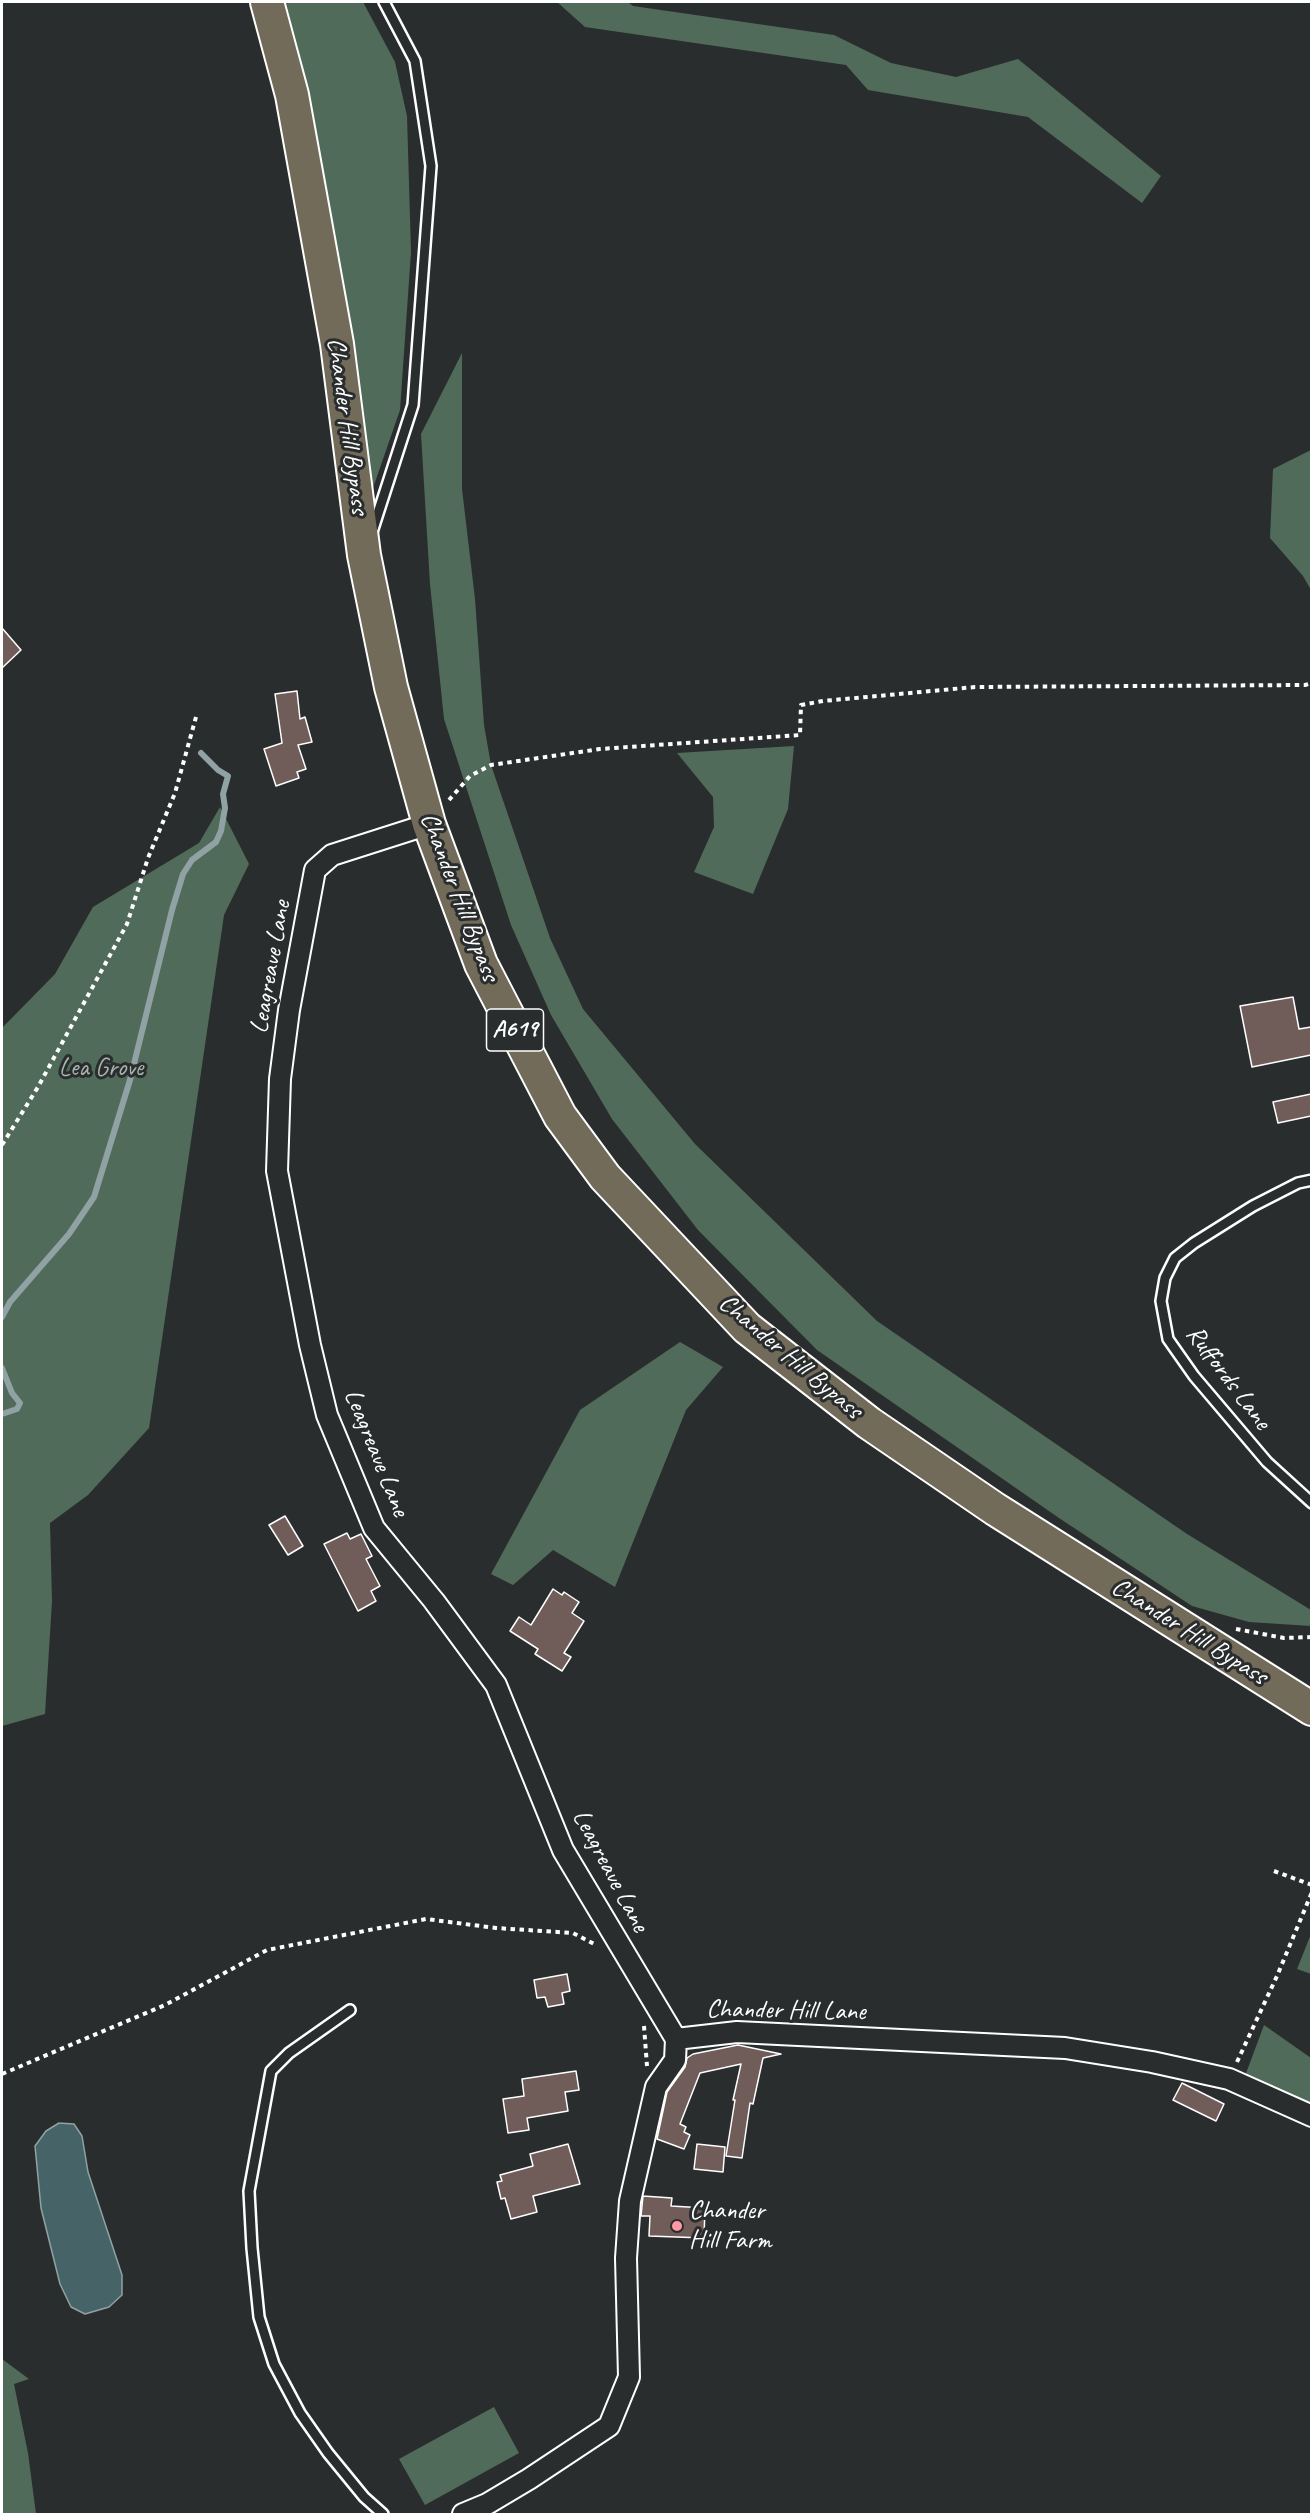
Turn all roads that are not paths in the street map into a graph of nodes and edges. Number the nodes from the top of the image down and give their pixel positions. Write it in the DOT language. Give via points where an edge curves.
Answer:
graph roads {
  1 [pos="267,2"];
  2 [pos="384,2"];
  3 [pos="364,555"];
  4 [pos="429,824"];
  5 [pos="1311,1180"];
  6 [pos="1311,1503"];
  7 [pos="1311,1709"];
  8 [pos="350,2010"];
  9 [pos="676,2039"];
  10 [pos="1311,2116"];
  11 [pos="383,2514"];
  12 [pos="463,2514"];
  1 -- 3 [label="highway, Chander Hill Bypass / A619" via="292,95 337,344"];
  2 -- 3 [label="lane" via="415,61 431,166 413,405"];
  3 -- 4 [label="highway, Chander Hill Bypass / A619" via="391,687"];
  4 -- 7 [label="highway, Chander Hill Bypass / A619" via="481,964 560,1116 605,1177 747,1328 869,1423 995,1509"];
  4 -- 9 [label="street, Leagreave Lane" via="332,855 315,870 280,1079 277,1171 310,1345 327,1415 374,1528 496,1685 563,1850"];
  5 -- 6 [label="lane, Ruffords Lane" via="1298,1183 1219,1225 1175,1258 1165,1278 1161,1301 1168,1339 1194,1376 1267,1462"];
  8 -- 11 [label="lane" via="289,2053 271,2071 249,2191 252,2247 260,2317 274,2364 300,2413 328,2453 364,2498"];
  9 -- 10 [label="street, Chander Hill Lane" via="736,2032 1065,2048 1229,2079"];
  9 -- 12 [label="street, Chander Hill Lane" via="675,2060 656,2087 630,2201 626,2258 629,2377 609,2426 488,2504"];
}
